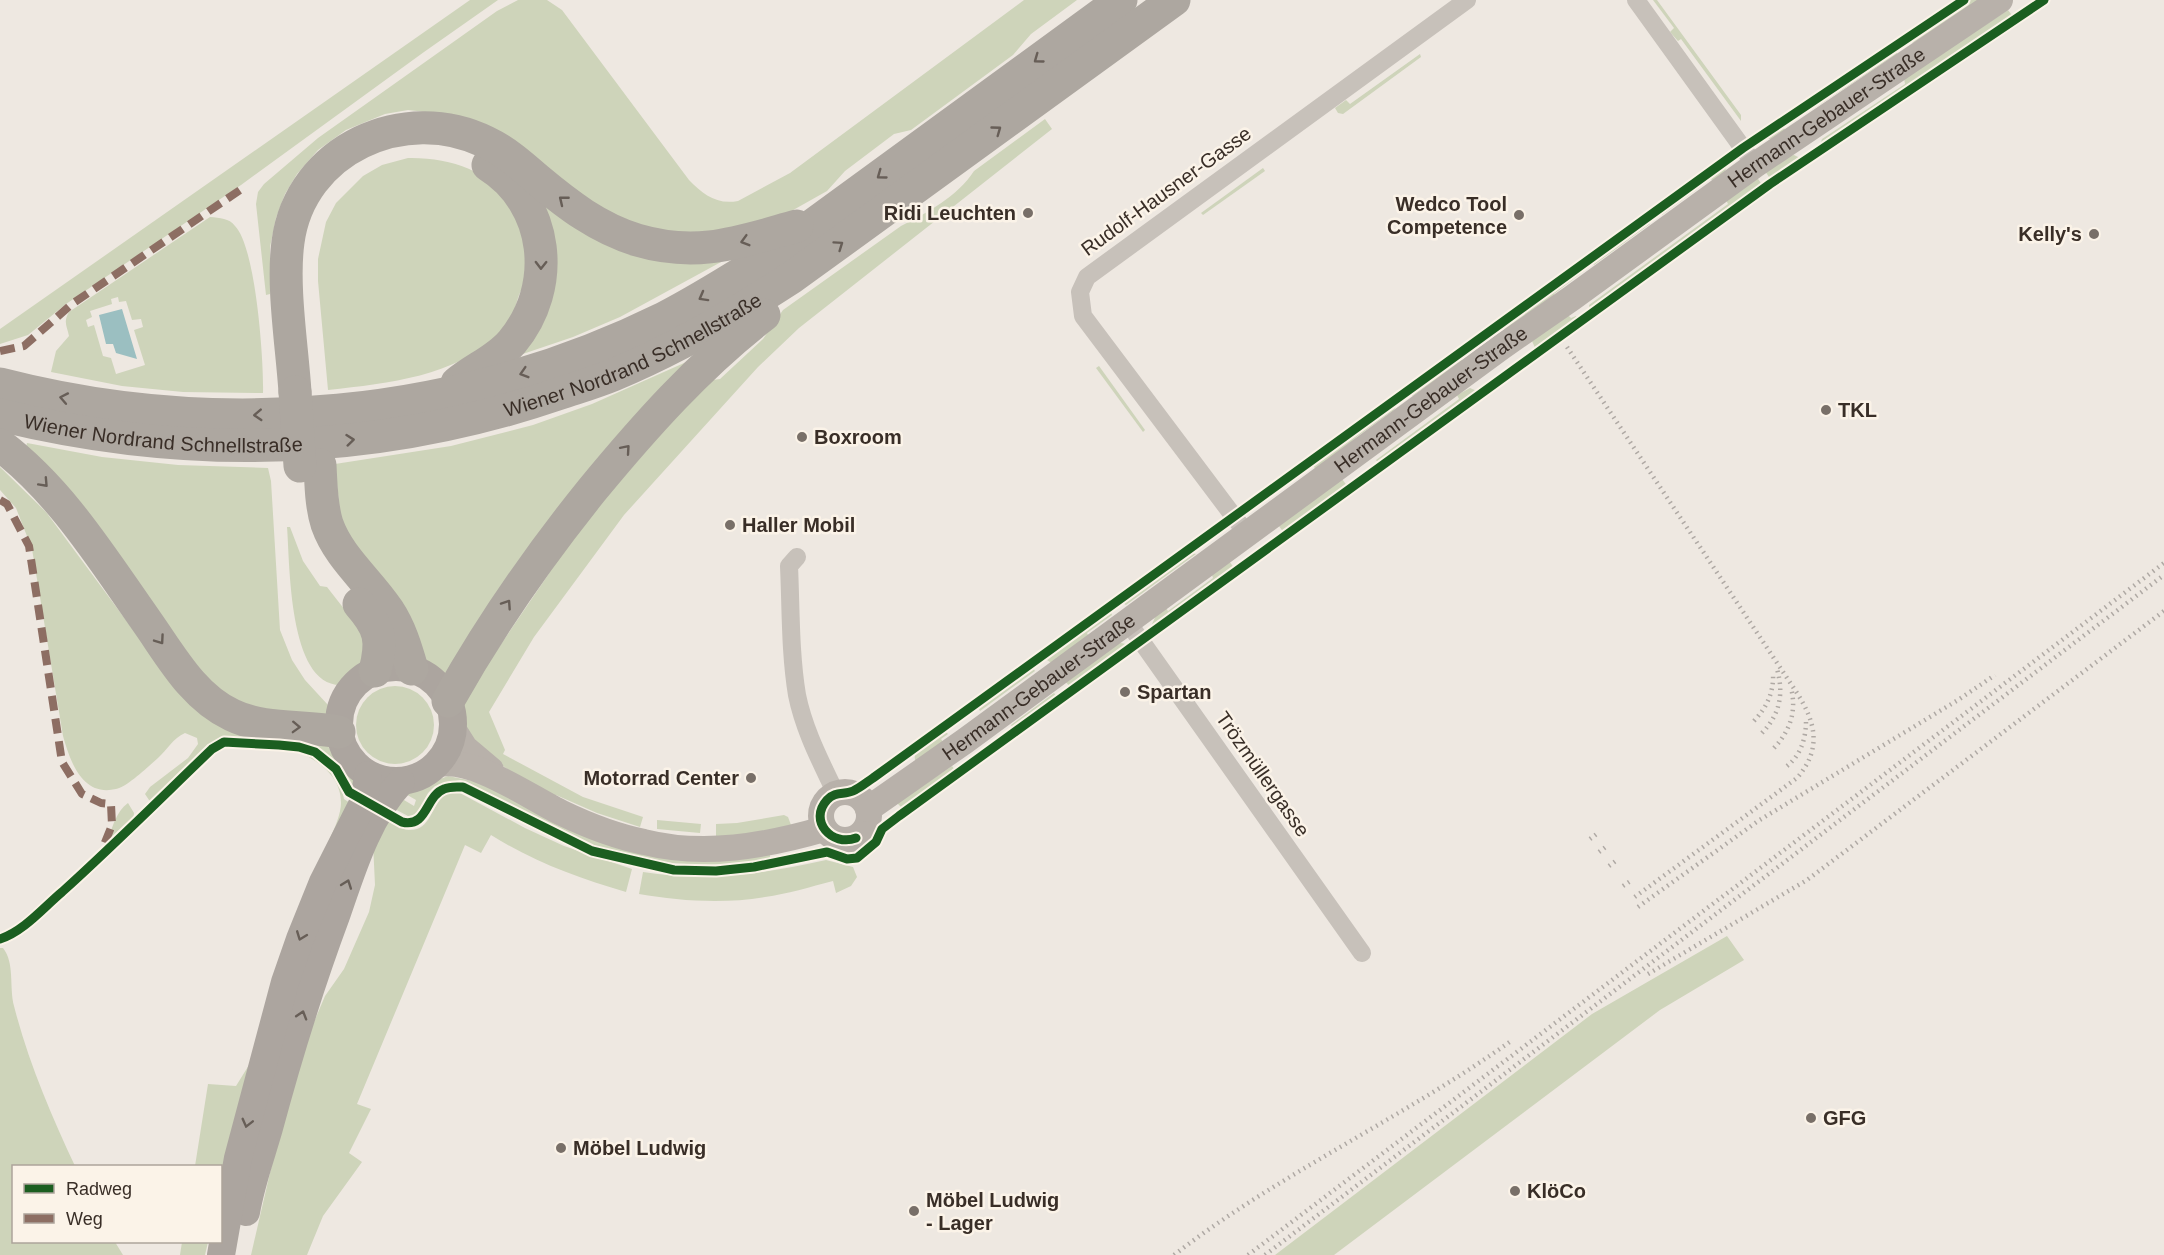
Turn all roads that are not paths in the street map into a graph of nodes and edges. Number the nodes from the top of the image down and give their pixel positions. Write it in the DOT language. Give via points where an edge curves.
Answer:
graph roads {
  1 [pos="1121,0"];
  2 [pos="1174,0"];
  3 [pos="1467,0"];
  4 [pos="1636,0"];
  5 [pos="2000,0"];
  6 [pos="1755,165"];
  7 [pos="822,219"];
  8 [pos="791,278"];
  9 [pos="0,384"];
  10 [pos="305,391"];
  11 [pos="441,395"];
  12 [pos="0,415"];
  13 [pos="0,445"];
  14 [pos="310,465"];
  15 [pos="1247,534"];
  16 [pos="797,557"];
  17 [pos="1127,621"];
  18 [pos="412,669"];
  19 [pos="375,671"];
  20 [pos="450,715"];
  21 [pos="339,732"];
  22 [pos="436,765"];
  23 [pos="368,775"];
  24 [pos="502,780"];
  25 [pos="401,782"];
  26 [pos="836,794"];
  27 [pos="868,809"];
  28 [pos="824,829"];
  29 [pos="1362,953"];
  30 [pos="221,1255"];
  31 [pos="237,1255"];
  1 -- 7 [label="highway, Wiener Nordrand Schnellstraße, one-way"];
  8 -- 2 [label="highway, Wiener Nordrand Schnellstraße, one-way"];
  3 -- 15 [label="street, Rudolf-Hausner-Gasse" via="1087,277 1080,292 1083,316"];
  4 -- 6 [label="street"];
  5 -- 6 [label="street, Hermann-Gebauer-Straße"];
  6 -- 15 [label="street, Hermann-Gebauer-Straße"];
  7 -- 10 [label="highway, one-way" via="710,248 661,246 614,232 589,219 504,152 465,133 423,126 375,135 357,143 326,167 312,183 293,220 287,282"];
  7 -- 11 [label="highway, Wiener Nordrand Schnellstraße, one-way" via="721,287 664,317 559,362"];
  12 -- 8 [label="highway, Wiener Nordrand Schnellstraße, one-way" via="129,439 250,447 308,445 439,427 612,376 678,346"];
  20 -- 8 [label="highway, one-way" via="475,652 581,504 695,375 775,307"];
  11 -- 9 [label="highway, Wiener Nordrand Schnellstraße, one-way" via="368,408 248,416 133,409"];
  10 -- 11 [label="highway, one-way" via="306,267 313,224 332,190 350,172 381,154 417,146 462,152 497,171 529,209 541,242 541,283 520,331 498,355"];
  10 -- 14 [label="highway"];
  13 -- 21 [label="highway, one-way" via="38,477 64,506 184,674 210,702 253,723"];
  14 -- 18 [label="highway" via="333,539 388,610 402,636"];
  14 -- 19 [label="highway" via="303,504 316,546 378,632 380,651"];
  15 -- 17 [label="street, Hermann-Gebauer-Straße"];
  16 -- 26 [label="street" via="789,567 798,696 813,745"];
  17 -- 27 [label="street, Hermann-Gebauer-Straße"];
  17 -- 29 [label="street, Trözmüllergasse"];
  18 -- 19 [label="main road" via="393,667"];
  18 -- 20 [label="main road" via="439,687"];
  19 -- 21 [label="main road" via="352,687 344,699"];
  20 -- 22 [label="main road" via="447,751"];
  20 -- 24 [label="street" via="465,748"];
  21 -- 23 [label="main road" via="354,764"];
  22 -- 24 [label="street" via="452,763"];
  22 -- 25 [label="main road" via="420,777"];
  23 -- 25 [label="main road"];
  23 -- 30 [label="main road, one-way" via="364,801 324,882 285,982 238,1158"];
  24 -- 28 [label="street" via="602,831 646,843 710,850 737,848 775,843"];
  31 -- 25 [label="main road, one-way" via="284,1071 327,939 358,854 380,809"];
  26 -- 27 [label="street" via="856,795"];
  26 -- 28 [label="street" via="828,798 820,813"];
  27 -- 28 [label="street" via="867,825 856,838 838,840"];
}
